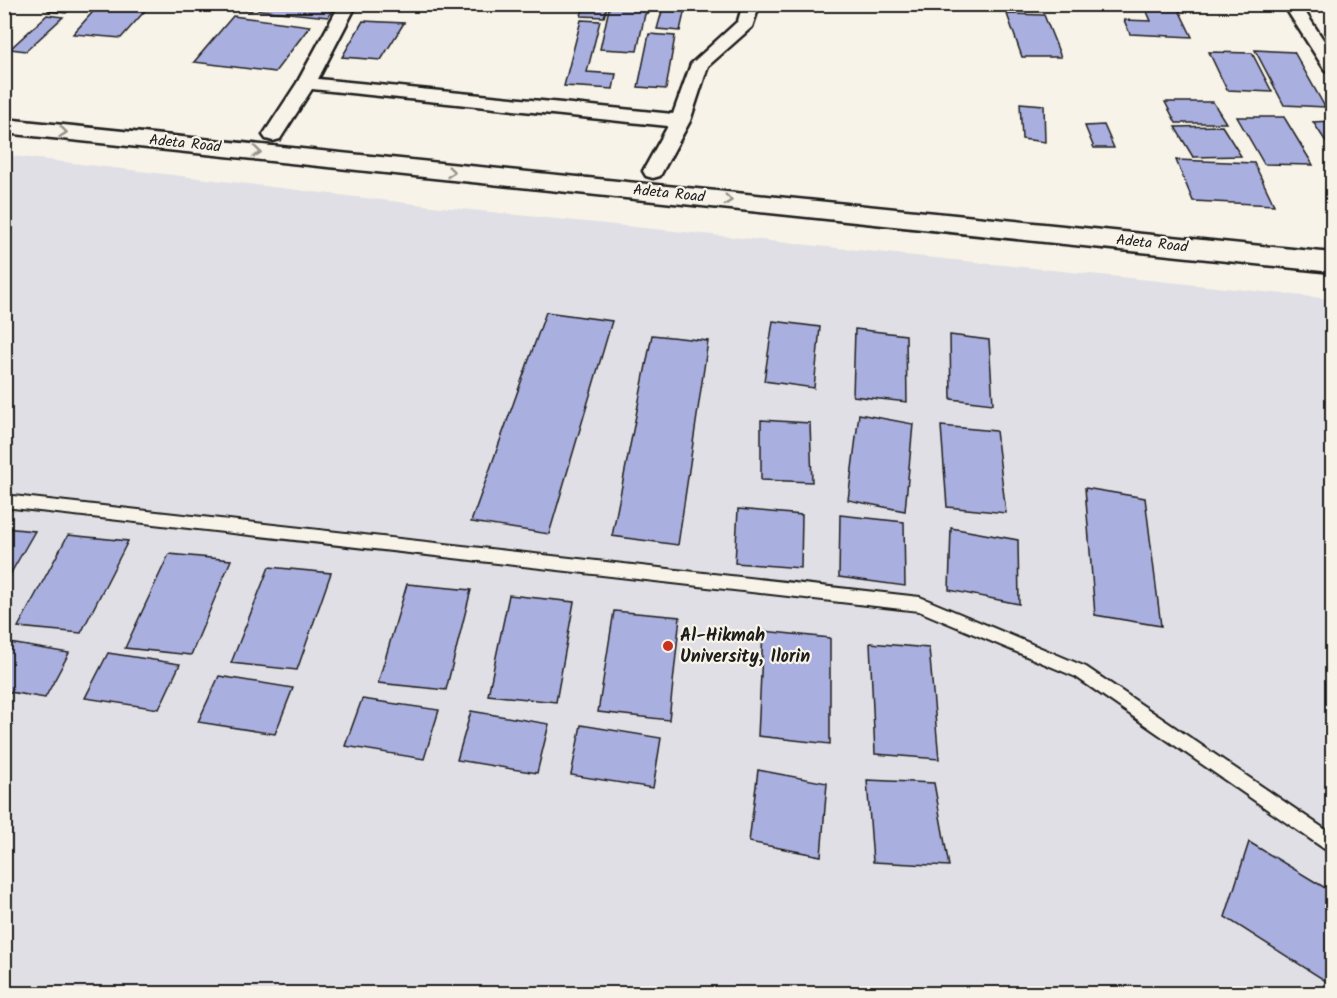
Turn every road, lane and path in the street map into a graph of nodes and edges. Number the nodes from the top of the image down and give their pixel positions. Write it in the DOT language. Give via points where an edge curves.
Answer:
graph roads {
  1 [pos="349,4"];
  2 [pos="752,4"];
  3 [pos="1291,4"];
  4 [pos="1332,66"];
  5 [pos="306,83"];
  6 [pos="4,109"];
  7 [pos="680,121"];
  8 [pos="4,126"];
  9 [pos="273,135"];
  10 [pos="653,171"];
  11 [pos="1332,242"];
  12 [pos="1332,262"];
  13 [pos="4,501"];
  14 [pos="1332,844"];
  1 -- 5 [label="street"];
  2 -- 7 [label="street" via="746,23 700,64"];
  3 -- 4 [label="street"];
  5 -- 7 [label="street"];
  5 -- 9 [label="street"];
  6 -- 9 [label="main road, Adeta Road"];
  7 -- 10 [label="street"];
  8 -- 12 [label="main road, Adeta Road, one-way"];
  9 -- 10 [label="main road, Adeta Road"];
  10 -- 11 [label="main road, Adeta Road"];
  13 -- 14 [label="lane" via="920,604 1081,672"];
}
